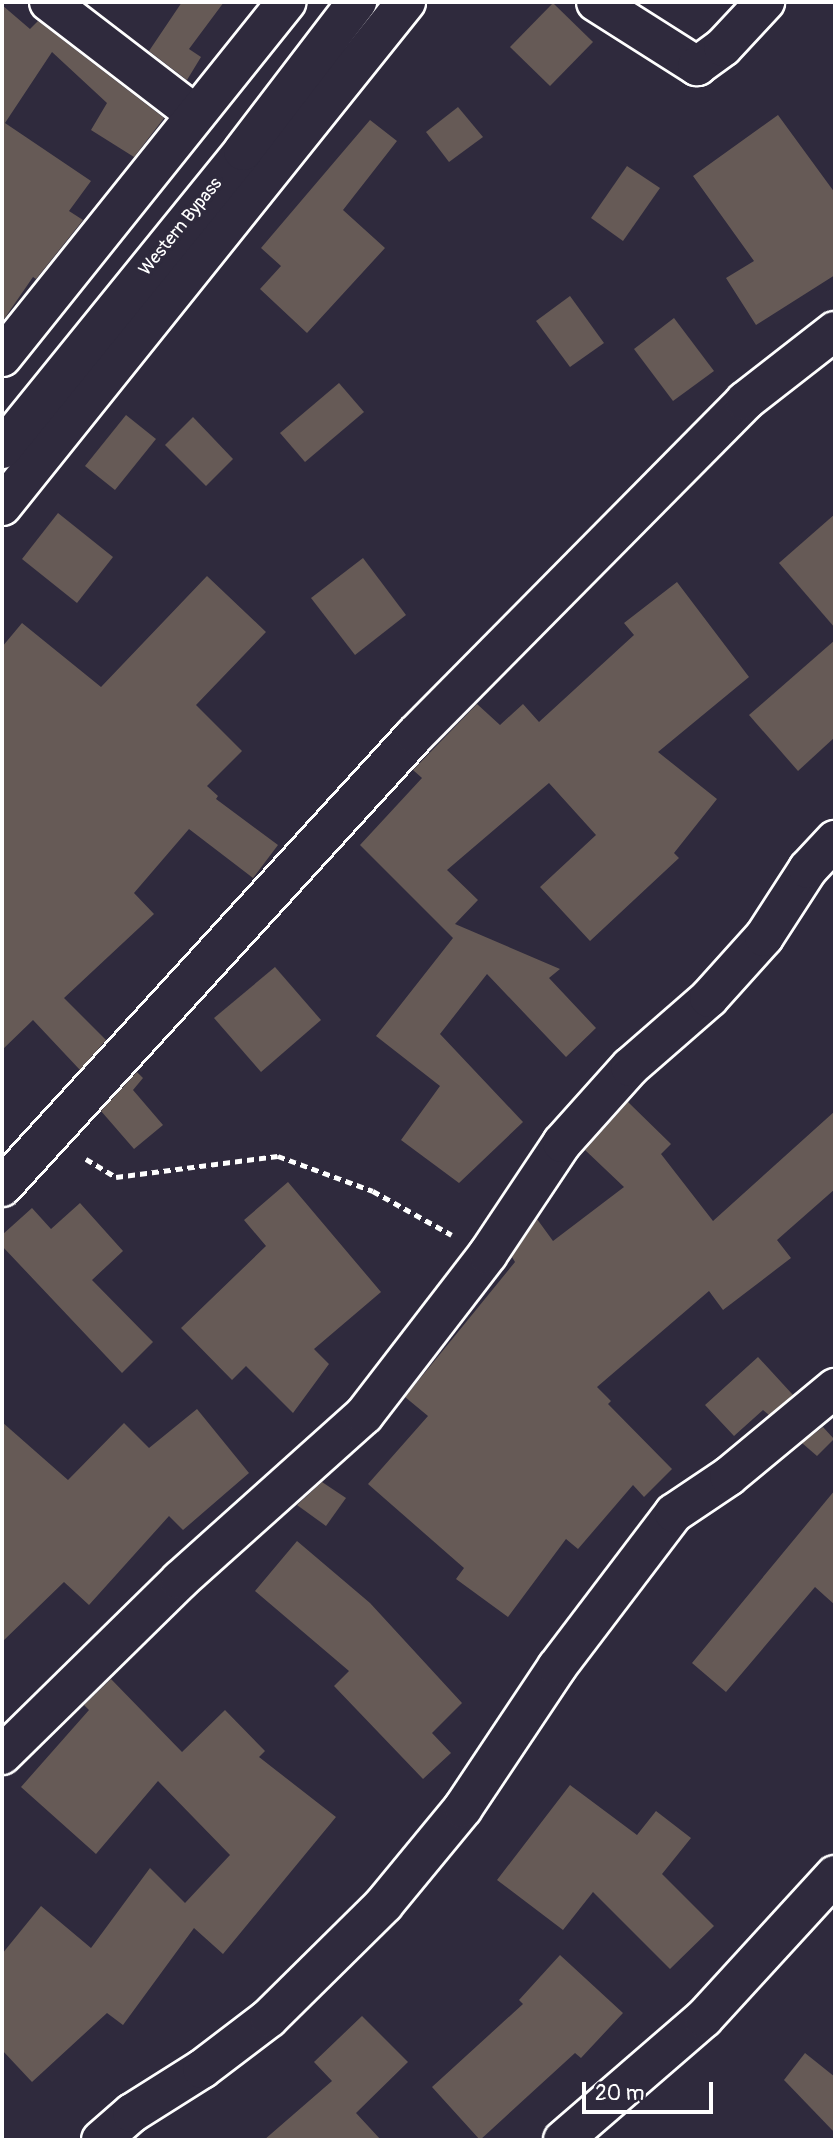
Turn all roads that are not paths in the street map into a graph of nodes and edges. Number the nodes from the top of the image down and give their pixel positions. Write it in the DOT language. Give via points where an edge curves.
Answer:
graph roads {
  1 [pos="49,2"];
  2 [pos="286,2"];
  3 [pos="357,2"];
  4 [pos="406,2"];
  5 [pos="596,2"];
  6 [pos="765,2"];
  7 [pos="195,114"];
  8 [pos="835,331"];
  9 [pos="2,357"];
  10 [pos="2,449"];
  11 [pos="2,506"];
  12 [pos="835,840"];
  13 [pos="2,1187"];
  14 [pos="835,1388"];
  15 [pos="2,1755"];
  16 [pos="835,1875"];
  17 [pos="101,2140"];
  18 [pos="563,2140"];
  1 -- 7 [label="street"];
  2 -- 7 [label="street"];
  3 -- 10 [label="street, Western Bypass"];
  4 -- 11 [label="street"];
  5 -- 6 [label="street" via="697,66 723,47"];
  7 -- 9 [label="street"];
  8 -- 13 [label="street" via="745,401 415,735"];
  12 -- 15 [label="street" via="808,869 764,937 709,998 630,1067 562,1143 488,1254 364,1415 180,1580"];
  14 -- 17 [label="street" via="729,1476 674,1514 557,1667 463,1808 384,1904 269,2018 202,2069 132,2113"];
  16 -- 18 [label="street" via="704,2018"];
}
